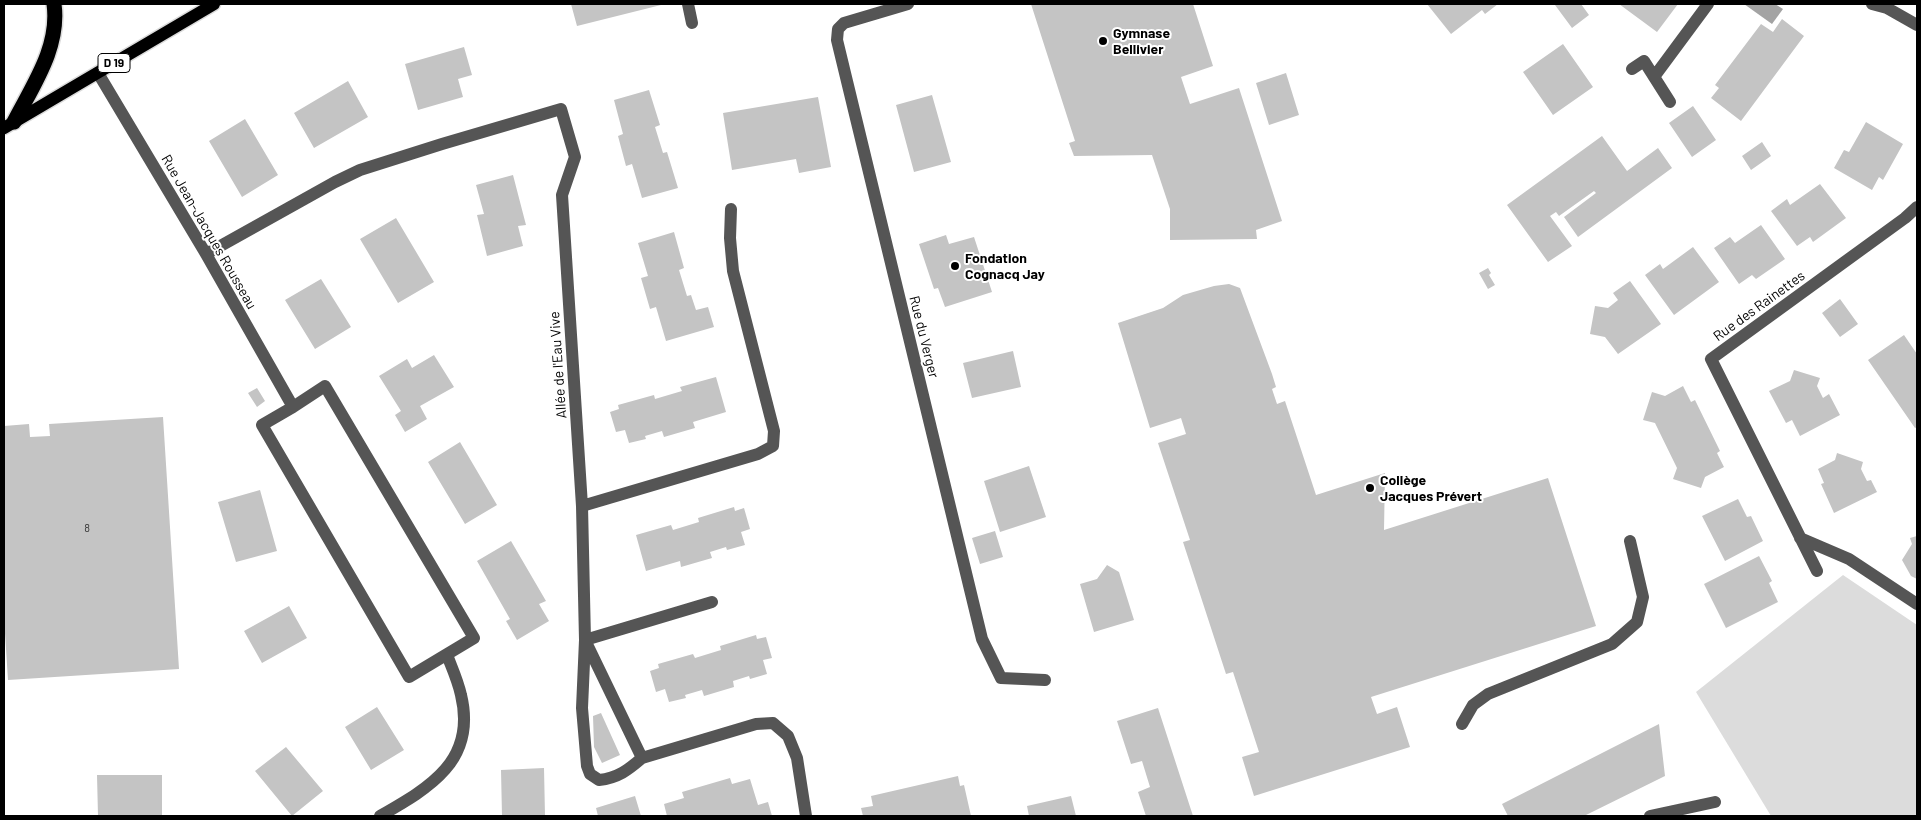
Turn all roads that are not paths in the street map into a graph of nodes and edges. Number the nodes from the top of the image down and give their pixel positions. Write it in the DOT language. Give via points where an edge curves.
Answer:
graph roads {
  1 [pos="54,4"];
  2 [pos="214,4"];
  3 [pos="688,4"];
  4 [pos="908,4"];
  5 [pos="1708,4"];
  6 [pos="1872,4"];
  7 [pos="692,23"];
  8 [pos="1917,25"];
  9 [pos="1632,69"];
  10 [pos="98,73"];
  11 [pos="1654,77"];
  12 [pos="1670,102"];
  13 [pos="9,125"];
  14 [pos="1917,207"];
  15 [pos="731,209"];
  16 [pos="206,254"];
  17 [pos="293,407"];
  18 [pos="582,506"];
  19 [pos="1800,538"];
  20 [pos="1630,541"];
  21 [pos="1817,571"];
  22 [pos="712,602"];
  23 [pos="1917,604"];
  24 [pos="585,640"];
  25 [pos="447,655"];
  26 [pos="1045,680"];
  27 [pos="1462,724"];
  28 [pos="642,758"];
  29 [pos="1715,802"];
  30 [pos="380,816"];
  31 [pos="806,816"];
  32 [pos="1650,816"];
  1 -- 13 [label="highway" via="55,27 49,51"];
  2 -- 10 [label="main road, D 19"];
  3 -- 7 [label="street"];
  4 -- 26 [label="street, Rue du Verger" via="844,23 838,29 837,40 982,639 1001,678"];
  5 -- 11 [label="street"];
  6 -- 8 [label="street" via="1888,8"];
  9 -- 11 [label="street" via="1644,61"];
  10 -- 13 [label="main road, D 19"];
  10 -- 16 [label="street, Rue Jean-Jacques Rousseau"];
  11 -- 12 [label="street"];
  14 -- 19 [label="street, Rue des Rainettes" via="1711,359"];
  15 -- 18 [label="street" via="733,271 774,431 773,446 758,454"];
  16 -- 17 [label="street, Rue Jean-Jacques Rousseau"];
  16 -- 18 [label="street, Allée de l'Eau Vive" via="360,170 561,109 575,157 562,195"];
  17 -- 25 [label="street" via="325,386 474,638"];
  17 -- 25 [label="street" via="262,425 409,677"];
  18 -- 24 [label="street, Allée de l'Eau Vive"];
  19 -- 21 [label="street, Rue des Rainettes"];
  19 -- 23 [label="street" via="1849,559"];
  20 -- 27 [label="street" via="1643,596 1637,622 1612,644 1488,694 1473,706"];
  22 -- 24 [label="street"];
  24 -- 28 [label="street, Allée de l'Eau Vive"];
  24 -- 28 [label="street" via="582,708 590,774 599,780 613,778"];
  25 -- 30 [label="street" via="461,694 465,726 463,741 434,782"];
  28 -- 31 [label="street" via="756,724 773,723 788,736 797,758"];
  29 -- 32 [label="street"];
}
